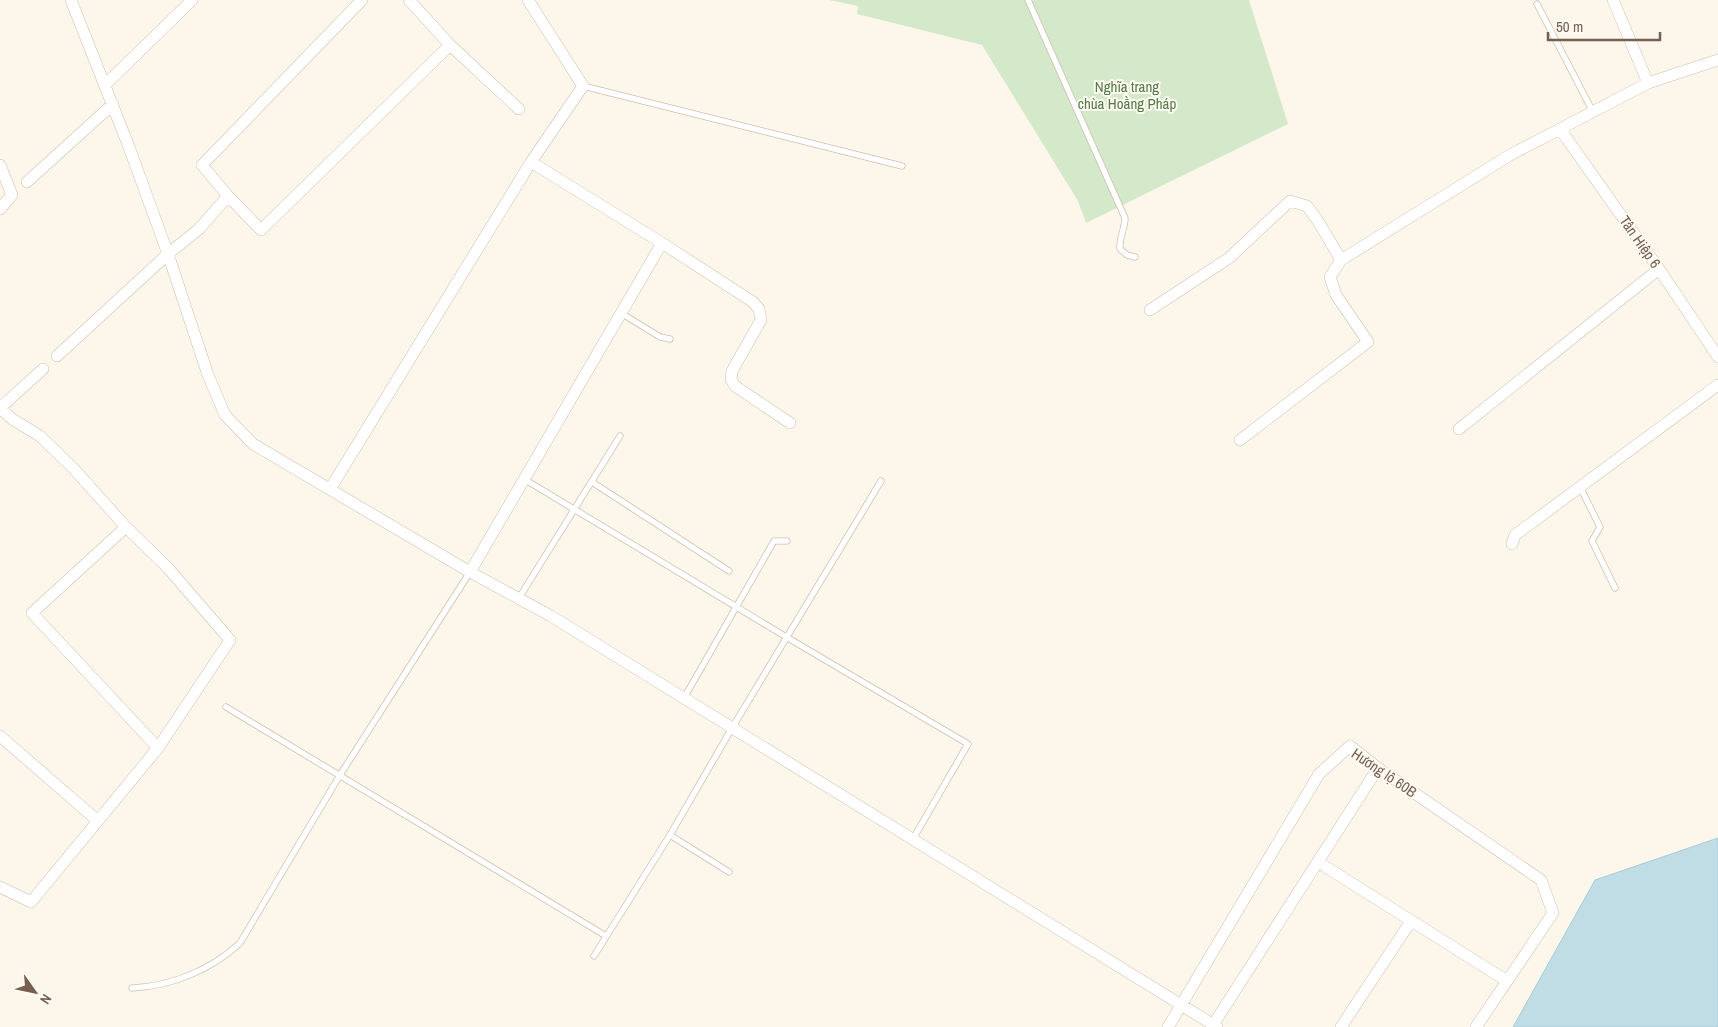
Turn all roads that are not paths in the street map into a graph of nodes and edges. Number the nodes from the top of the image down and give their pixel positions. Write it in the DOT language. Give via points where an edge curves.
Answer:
graph roads {
  1 [pos="71,0"];
  2 [pos="192,0"];
  3 [pos="362,0"];
  4 [pos="409,0"];
  5 [pos="528,0"];
  6 [pos="1028,0"];
  7 [pos="1613,0"];
  8 [pos="1537,4"];
  9 [pos="450,46"];
  10 [pos="1718,60"];
  11 [pos="1648,83"];
  12 [pos="105,85"];
  13 [pos="583,86"];
  14 [pos="112,104"];
  15 [pos="519,109"];
  16 [pos="1593,112"];
  17 [pos="1560,129"];
  18 [pos="531,162"];
  19 [pos="0,165"];
  20 [pos="902,166"];
  21 [pos="27,182"];
  22 [pos="228,196"];
  23 [pos="0,209"];
  24 [pos="662,243"];
  25 [pos="168,254"];
  26 [pos="1135,257"];
  27 [pos="1341,260"];
  28 [pos="1659,269"];
  29 [pos="1150,310"];
  30 [pos="621,313"];
  31 [pos="670,339"];
  32 [pos="57,356"];
  33 [pos="1718,357"];
  34 [pos="43,369"];
  35 [pos="1718,385"];
  36 [pos="0,408"];
  37 [pos="790,423"];
  38 [pos="1459,429"];
  39 [pos="620,436"];
  40 [pos="1240,440"];
  41 [pos="524,478"];
  42 [pos="881,481"];
  43 [pos="592,482"];
  44 [pos="1580,488"];
  45 [pos="330,489"];
  46 [pos="574,509"];
  47 [pos="126,527"];
  48 [pos="787,541"];
  49 [pos="1512,544"];
  50 [pos="729,571"];
  51 [pos="470,572"];
  52 [pos="1615,588"];
  53 [pos="519,598"];
  54 [pos="736,606"];
  55 [pos="788,638"];
  56 [pos="684,698"];
  57 [pos="226,707"];
  58 [pos="732,728"];
  59 [pos="0,736"];
  60 [pos="158,748"];
  61 [pos="1378,768"];
  62 [pos="340,775"];
  63 [pos="98,821"];
  64 [pos="670,836"];
  65 [pos="913,839"];
  66 [pos="1318,862"];
  67 [pos="729,872"];
  68 [pos="0,887"];
  69 [pos="1412,921"];
  70 [pos="606,936"];
  71 [pos="594,956"];
  72 [pos="1507,981"];
  73 [pos="132,988"];
  74 [pos="1182,1004"];
  75 [pos="1215,1026"];
  76 [pos="1168,1027"];
  77 [pos="1341,1027"];
  78 [pos="1476,1027"];
  1 -- 12 [label="street"];
  2 -- 12 [label="street"];
  3 -- 22 [label="street" via="202,165"];
  4 -- 9 [label="street"];
  5 -- 13 [label="street"];
  6 -- 26 [label="lane" via="1125,218 1119,239 1120,249"];
  7 -- 11 [label="street"];
  8 -- 16 [label="lane"];
  9 -- 15 [label="street"];
  9 -- 22 [label="street" via="261,230"];
  10 -- 11 [label="street"];
  11 -- 16 [label="street"];
  12 -- 14 [label="street"];
  13 -- 18 [label="street"];
  13 -- 20 [label="lane"];
  14 -- 21 [label="street"];
  14 -- 25 [label="street"];
  16 -- 17 [label="street"];
  17 -- 27 [label="street" via="1510,155"];
  17 -- 28 [label="street, Tân Hiệp 6"];
  18 -- 24 [label="street"];
  18 -- 45 [label="street"];
  19 -- 23 [label="street" via="12,195"];
  22 -- 25 [label="street" via="199,229"];
  24 -- 30 [label="street"];
  24 -- 37 [label="street" via="759,308 761,320 732,371 731,380"];
  25 -- 32 [label="street"];
  25 -- 45 [label="street" via="208,375 225,415 253,444"];
  27 -- 29 [label="street" via="1307,206 1290,201 1229,258"];
  27 -- 40 [label="street" via="1330,278 1336,295 1368,342"];
  28 -- 33 [label="street, Tân Hiệp 6"];
  28 -- 38 [label="street"];
  30 -- 31 [label="lane" via="660,337"];
  30 -- 41 [label="street"];
  34 -- 36 [label="street"];
  35 -- 44 [label="street"];
  36 -- 47 [label="street" via="40,436"];
  39 -- 43 [label="lane"];
  41 -- 46 [label="lane"];
  41 -- 51 [label="street"];
  42 -- 55 [label="lane"];
  43 -- 46 [label="lane"];
  43 -- 50 [label="lane"];
  44 -- 49 [label="street" via="1515,535"];
  44 -- 52 [label="lane" via="1600,527 1592,541"];
  45 -- 51 [label="street"];
  46 -- 53 [label="lane"];
  46 -- 54 [label="lane"];
  47 -- 60 [label="street" via="168,568 230,640"];
  47 -- 60 [label="street" via="32,613"];
  48 -- 54 [label="lane" via="774,541"];
  51 -- 53 [label="street"];
  51 -- 62 [label="lane"];
  53 -- 56 [label="street"];
  54 -- 55 [label="lane"];
  54 -- 56 [label="lane"];
  55 -- 58 [label="lane"];
  55 -- 65 [label="lane" via="968,744"];
  56 -- 58 [label="street"];
  57 -- 62 [label="lane"];
  58 -- 64 [label="lane"];
  58 -- 65 [label="street"];
  59 -- 63 [label="street"];
  60 -- 63 [label="street"];
  61 -- 66 [label="street"];
  61 -- 72 [label="street, Hương lộ 60B" via="1541,880 1553,913"];
  61 -- 74 [label="street, Hương lộ 60B" via="1350,746 1319,774"];
  62 -- 70 [label="lane"];
  62 -- 73 [label="lane" via="240,942 202,970 150,987"];
  63 -- 68 [label="street" via="31,902"];
  64 -- 67 [label="lane"];
  64 -- 70 [label="lane"];
  65 -- 74 [label="street"];
  66 -- 69 [label="street"];
  66 -- 75 [label="street"];
  69 -- 72 [label="street"];
  69 -- 77 [label="street"];
  70 -- 71 [label="lane"];
  72 -- 78 [label="street, Hương lộ 60B"];
  74 -- 75 [label="street"];
  74 -- 76 [label="street"];
}
